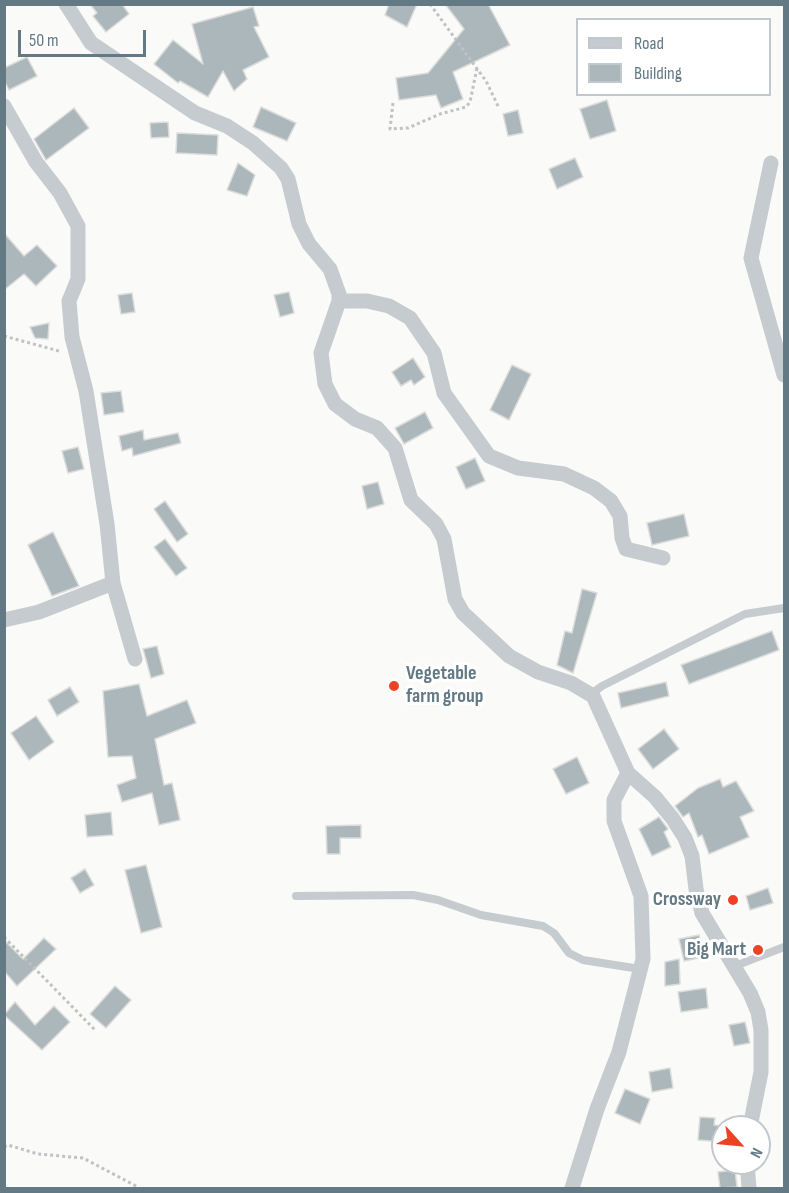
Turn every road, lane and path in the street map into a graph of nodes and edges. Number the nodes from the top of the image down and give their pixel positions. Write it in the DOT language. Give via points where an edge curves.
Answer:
graph roads {
  1 [pos="66,4"];
  2 [pos="430,4"];
  3 [pos="477,68"];
  4 [pos="393,103"];
  5 [pos="4,106"];
  6 [pos="499,108"];
  7 [pos="771,163"];
  8 [pos="339,301"];
  9 [pos="4,336"];
  10 [pos="76,353"];
  11 [pos="784,375"];
  12 [pos="663,558"];
  13 [pos="113,583"];
  14 [pos="784,608"];
  15 [pos="4,620"];
  16 [pos="135,659"];
  17 [pos="591,694"];
  18 [pos="628,773"];
  19 [pos="296,896"];
  20 [pos="4,937"];
  21 [pos="784,947"];
  22 [pos="735,966"];
  23 [pos="640,969"];
  24 [pos="96,1031"];
  25 [pos="752,1115"];
  26 [pos="4,1147"];
  27 [pos="138,1187"];
  28 [pos="572,1188"];
  1 -- 8 [label="street" via="91,43 100,50 195,113 227,126 253,143 280,168 288,179 299,224 309,244 330,268"];
  2 -- 3 [label="path"];
  3 -- 4 [label="path" via="466,107 408,128 390,129"];
  3 -- 6 [label="path"];
  5 -- 10 [label="street" via="78,226 78,279 69,301"];
  7 -- 11 [label="street" via="751,258"];
  8 -- 12 [label="street" via="389,306 410,318 434,353 444,393 489,456 518,468 564,474 594,488 611,501 620,516 626,549"];
  8 -- 17 [label="street" via="321,353 325,384 342,411 377,428 395,448 411,500 436,524 444,539 455,599 463,613 509,656"];
  9 -- 10 [label="path" via="54,351"];
  10 -- 13 [label="street" via="86,391"];
  13 -- 15 [label="street" via="39,612"];
  13 -- 16 [label="street"];
  14 -- 17 [label="lane" via="745,614"];
  17 -- 18 [label="street"];
  18 -- 22 [label="street" via="655,797 685,838 702,913"];
  18 -- 23 [label="street" via="614,800 614,821 641,896"];
  19 -- 23 [label="lane" via="413,895 438,900 481,915 543,926 570,953 583,960"];
  20 -- 24 [label="path"];
  21 -- 22 [label="lane"];
  22 -- 25 [label="street" via="754,1002 761,1029 761,1072"];
  23 -- 28 [label="street" via="619,1052"];
  26 -- 27 [label="path" via="83,1158"];
}
